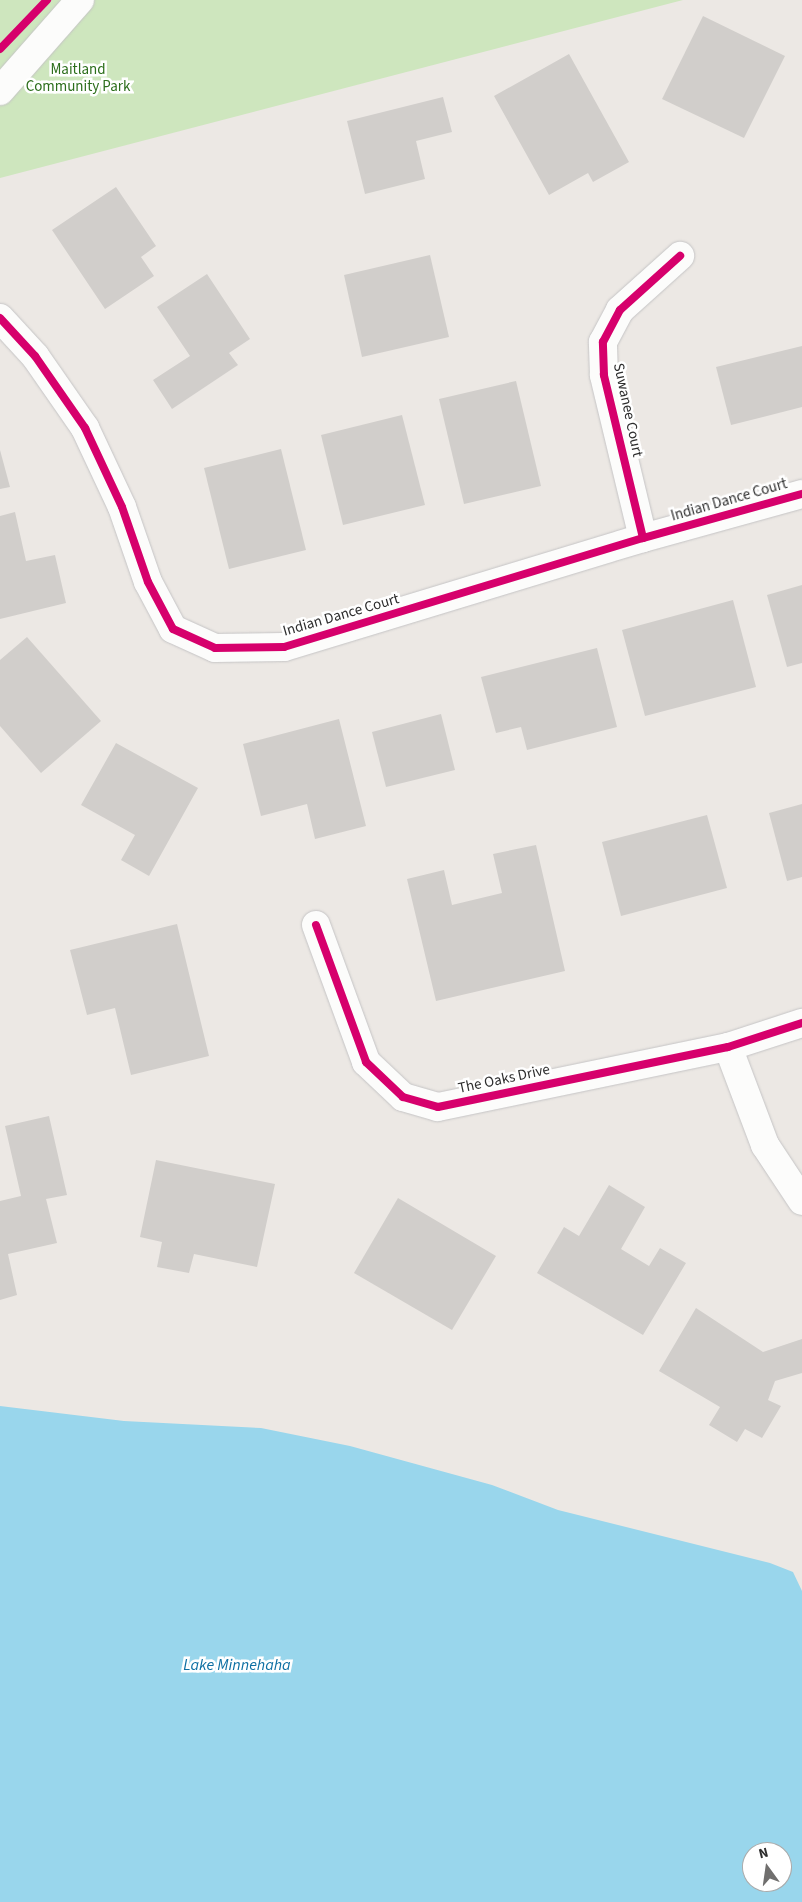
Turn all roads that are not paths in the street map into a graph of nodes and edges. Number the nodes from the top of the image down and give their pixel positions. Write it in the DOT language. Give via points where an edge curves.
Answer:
graph roads {
  1 [pos="80,0"];
  2 [pos="0,91"];
  3 [pos="680,256"];
  4 [pos="0,318"];
  5 [pos="802,494"];
  6 [pos="643,538"];
  7 [pos="316,925"];
  8 [pos="802,1023"];
  9 [pos="728,1047"];
  10 [pos="802,1201"];
  1 -- 2 [label="street"];
  3 -- 6 [label="street, Suwanee Court" via="620,310 603,342 604,375"];
  4 -- 6 [label="street, Indian Dance Court" via="35,356 85,428 122,506 148,582 173,629 214,648 284,647"];
  5 -- 6 [label="street, Indian Dance Court"];
  7 -- 9 [label="street, The Oaks Drive" via="366,1062 403,1097 438,1107"];
  8 -- 9 [label="street, The Oaks Drive"];
  9 -- 10 [label="street" via="765,1144"];
}
